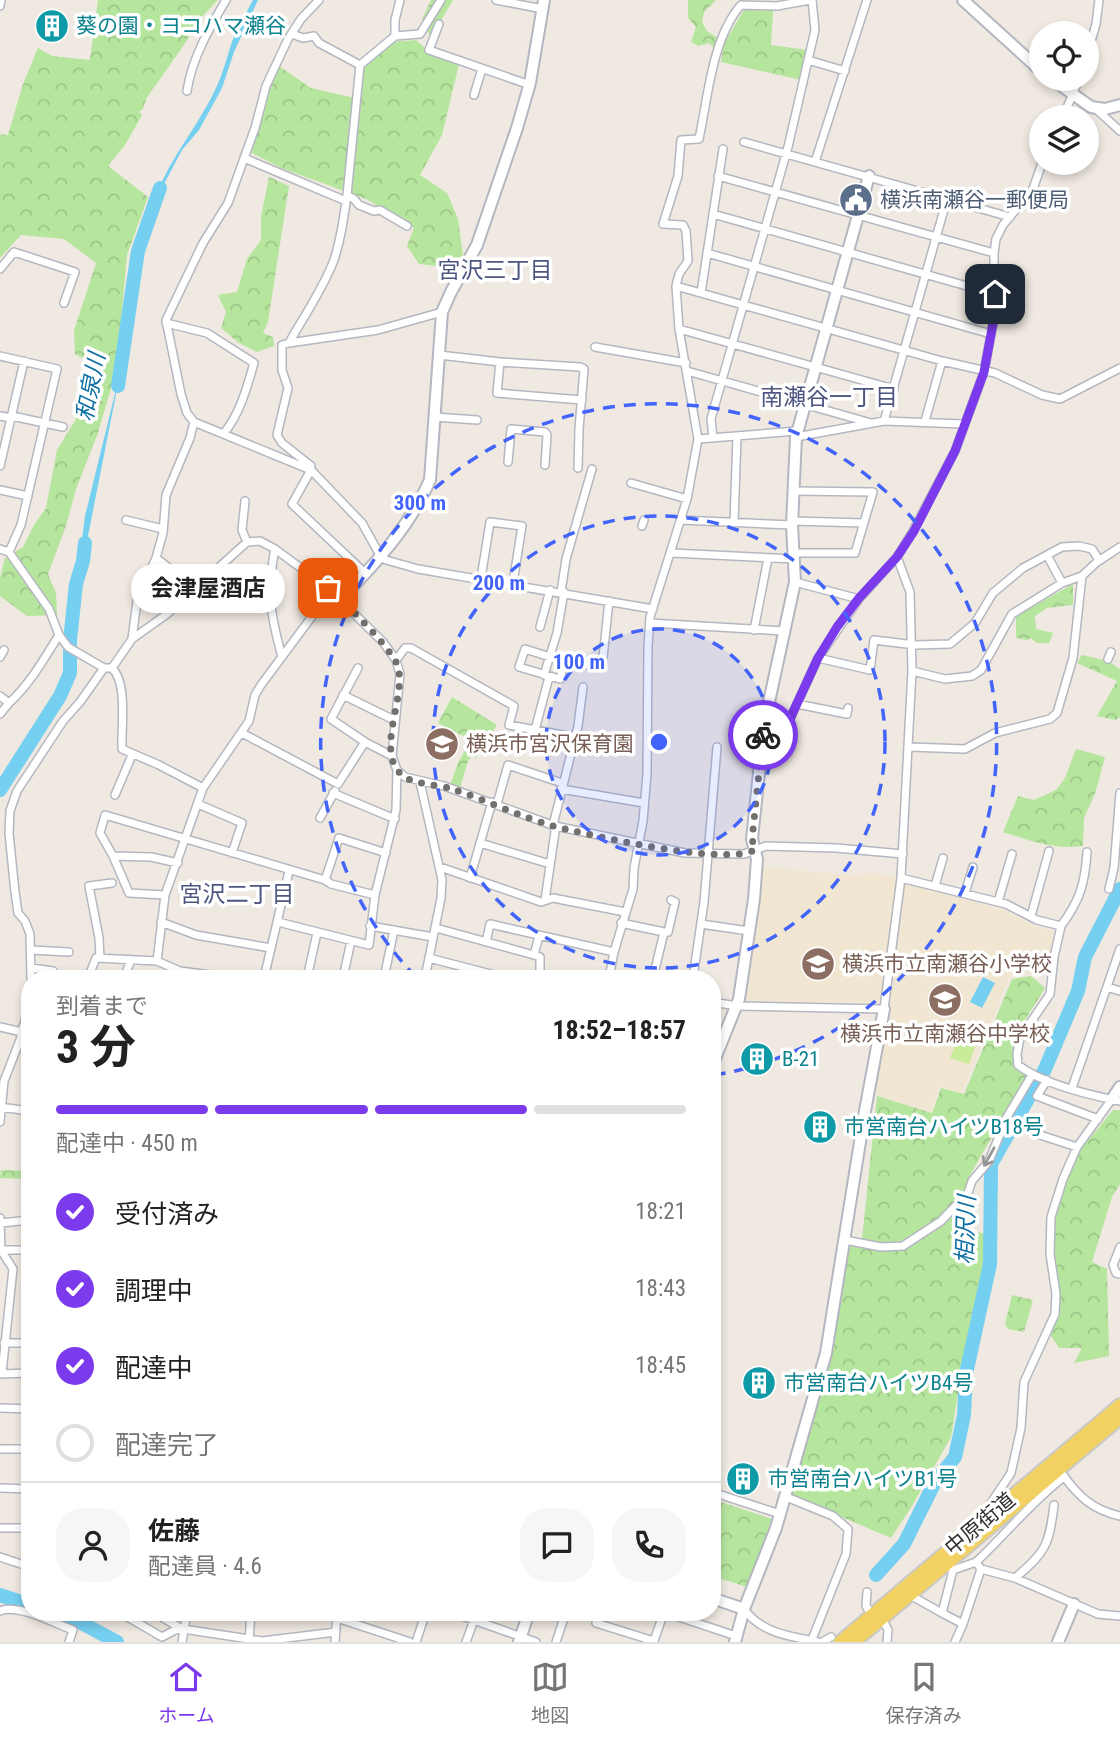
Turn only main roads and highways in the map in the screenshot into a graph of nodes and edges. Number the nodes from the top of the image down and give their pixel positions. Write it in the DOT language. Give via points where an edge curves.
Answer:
graph roads {
  1 [pos="1120,1405"];
  2 [pos="1120,1418"];
  3 [pos="991,1520"];
  4 [pos="877,1616"];
  5 [pos="835,1639"];
  6 [pos="853,1642"];
  1 -- 3 [label="main road, 中原街道"];
  2 -- 3 [label="main road, 中原街道" via="1062,1473"];
  3 -- 4 [label="main road, 中原街道"];
  3 -- 4 [label="main road, 中原街道" via="950,1566"];
  4 -- 5 [label="main road, 中原街道"];
  4 -- 6 [label="main road, 中原街道"];
}
